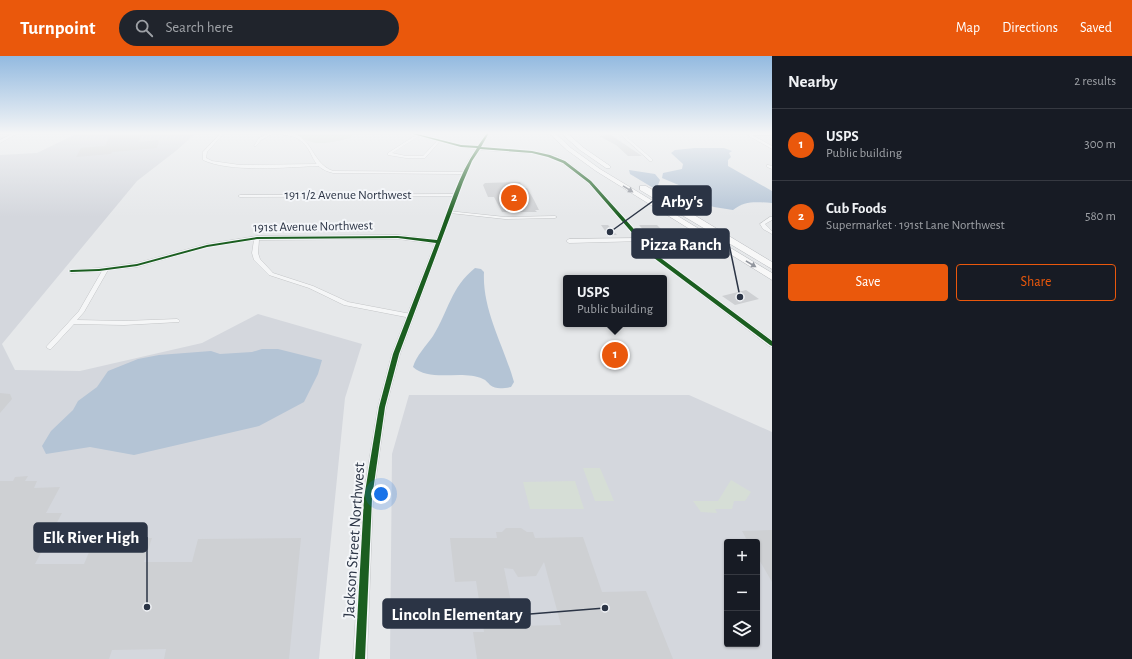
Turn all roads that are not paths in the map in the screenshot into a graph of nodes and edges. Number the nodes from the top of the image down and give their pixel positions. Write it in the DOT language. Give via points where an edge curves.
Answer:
graph roads {
  1 [pos="207,161"];
  2 [pos="317,161"];
  3 [pos="472,161"];
  4 [pos="562,161"];
  5 [pos="584,161"];
  6 [pos="600,161"];
  7 [pos="602,163"];
  8 [pos="319,165"];
  9 [pos="464,173"];
  10 [pos="456,194"];
  11 [pos="240,196"];
  12 [pos="450,212"];
  13 [pos="555,217"];
  14 [pos="772,218"];
  15 [pos="772,233"];
  16 [pos="257,238"];
  17 [pos="641,240"];
  18 [pos="569,241"];
  19 [pos="439,242"];
  20 [pos="772,266"];
  21 [pos="106,269"];
  22 [pos="70,271"];
  23 [pos="772,277"];
  24 [pos="411,316"];
  25 [pos="178,321"];
  26 [pos="72,322"];
  27 [pos="772,344"];
  28 [pos="49,347"];
  29 [pos="360,659"];
  1 -- 8 [label="street" via="229,165"];
  2 -- 8 [label="street"];
  3 -- 9 [label="street, Jackson Street Northwest"];
  4 -- 17 [label="street" via="590,182"];
  5 -- 23 [label="highway, one-way"];
  6 -- 7 [label="highway"];
  7 -- 20 [label="highway"];
  8 -- 9 [label="street" via="328,171 343,173"];
  9 -- 10 [label="street, Jackson Street Northwest"];
  10 -- 11 [label="street, 191 1/2 Avenue Northwest"];
  10 -- 12 [label="street, Jackson Street Northwest"];
  12 -- 13 [label="street" via="504,218"];
  12 -- 19 [label="street, Jackson Street Northwest"];
  14 -- 15 [label="street" via="762,224"];
  16 -- 19 [label="street, 191st Avenue Northwest" via="398,237"];
  16 -- 21 [label="street, 191st Avenue Northwest" via="225,242 148,262"];
  16 -- 24 [label="street" via="257,260 271,274 311,287 346,304"];
  17 -- 18 [label="street"];
  17 -- 27 [label="street" via="662,262"];
  19 -- 24 [label="street, Jackson Street Northwest"];
  21 -- 22 [label="street, 191st Avenue Northwest"];
  21 -- 26 [label="street" via="90,299"];
  24 -- 29 [label="street, Jackson Street Northwest" via="387,386 372,462 363,575"];
  25 -- 26 [label="street"];
  26 -- 28 [label="street"];
}
